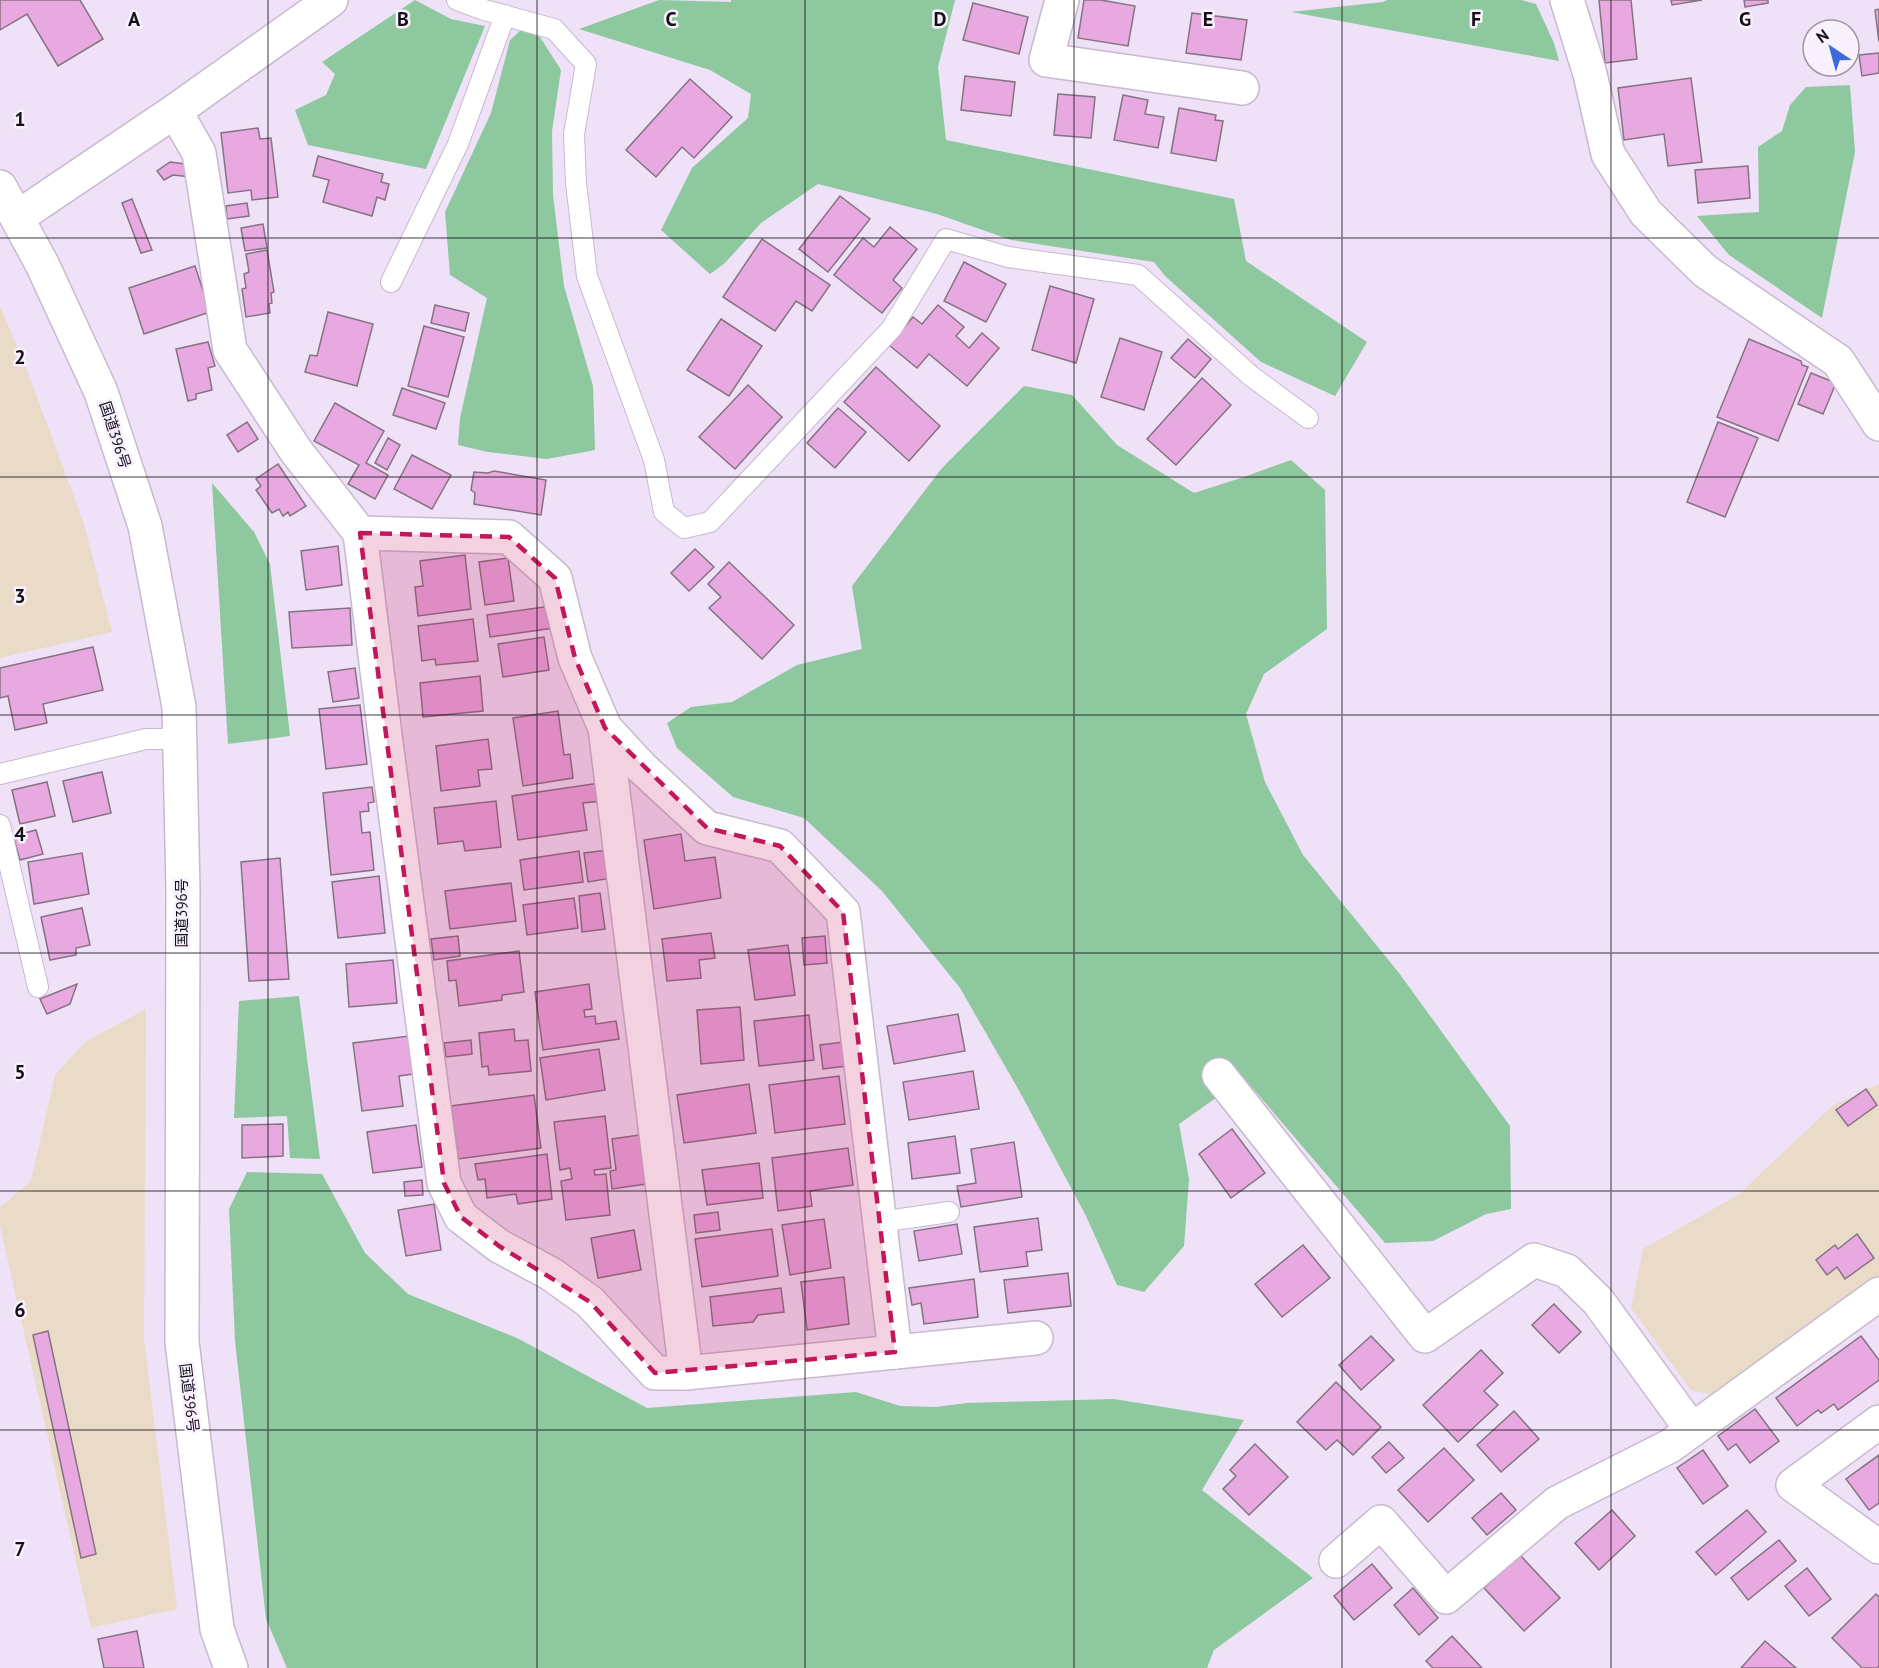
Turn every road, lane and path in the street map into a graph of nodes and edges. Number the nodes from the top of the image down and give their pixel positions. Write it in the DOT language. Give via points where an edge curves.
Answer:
graph roads {
  1 [pos="331,0"];
  2 [pos="457,0"];
  3 [pos="1062,0"];
  4 [pos="1567,0"];
  5 [pos="505,15"];
  6 [pos="1242,88"];
  7 [pos="175,111"];
  8 [pos="0,187"];
  9 [pos="18,217"];
  10 [pos="391,282"];
  11 [pos="1308,418"];
  12 [pos="1879,424"];
  13 [pos="360,532"];
  14 [pos="605,728"];
  15 [pos="179,739"];
  16 [pos="0,774"];
  17 [pos="0,825"];
  18 [pos="38,987"];
  19 [pos="1219,1075"];
  20 [pos="949,1212"];
  21 [pos="880,1222"];
  22 [pos="1879,1294"];
  23 [pos="1036,1338"];
  24 [pos="895,1353"];
  25 [pos="686,1373"];
  26 [pos="1879,1422"];
  27 [pos="1692,1430"];
  28 [pos="1879,1547"];
  29 [pos="1336,1561"];
  30 [pos="231,1668"];
  1 -- 7 [label="main road"];
  2 -- 5 [label="lane"];
  3 -- 6 [label="main road" via="1046,60"];
  4 -- 12 [label="main road" via="1590,74 1608,154 1646,213 1705,271 1838,361"];
  5 -- 10 [label="lane" via="458,144"];
  5 -- 11 [label="lane" via="554,29 586,64 574,134 587,276 654,460 663,512 684,528 710,522 892,328 946,239 1008,257 1138,275 1251,376"];
  7 -- 9 [label="main road"];
  7 -- 13 [label="main road" via="199,153 230,351 296,450"];
  8 -- 9 [label="main road, 国道396号"];
  9 -- 15 [label="main road, 国道396号" via="101,392 145,525 179,706"];
  13 -- 14 [label="main road" via="509,537 555,578 575,658"];
  13 -- 25 [label="main road" via="444,1183 461,1216 499,1246 590,1302 655,1373"];
  14 -- 21 [label="main road" via="640,767 707,828 780,846 843,912"];
  14 -- 25 [label="main road"];
  15 -- 16 [label="lane" via="147,739"];
  15 -- 30 [label="main road, 国道396号" via="183,890 182,1342 218,1629"];
  17 -- 18 [label="lane"];
  19 -- 27 [label="main road" via="1425,1336 1534,1260 1567,1271 1598,1301"];
  20 -- 21 [label="lane"];
  21 -- 24 [label="main road"];
  22 -- 27 [label="main road"];
  23 -- 24 [label="main road"];
  24 -- 25 [label="main road"];
  26 -- 28 [label="main road" via="1793,1485"];
  27 -- 29 [label="main road" via="1670,1446 1557,1503 1446,1596 1381,1522"];
}
